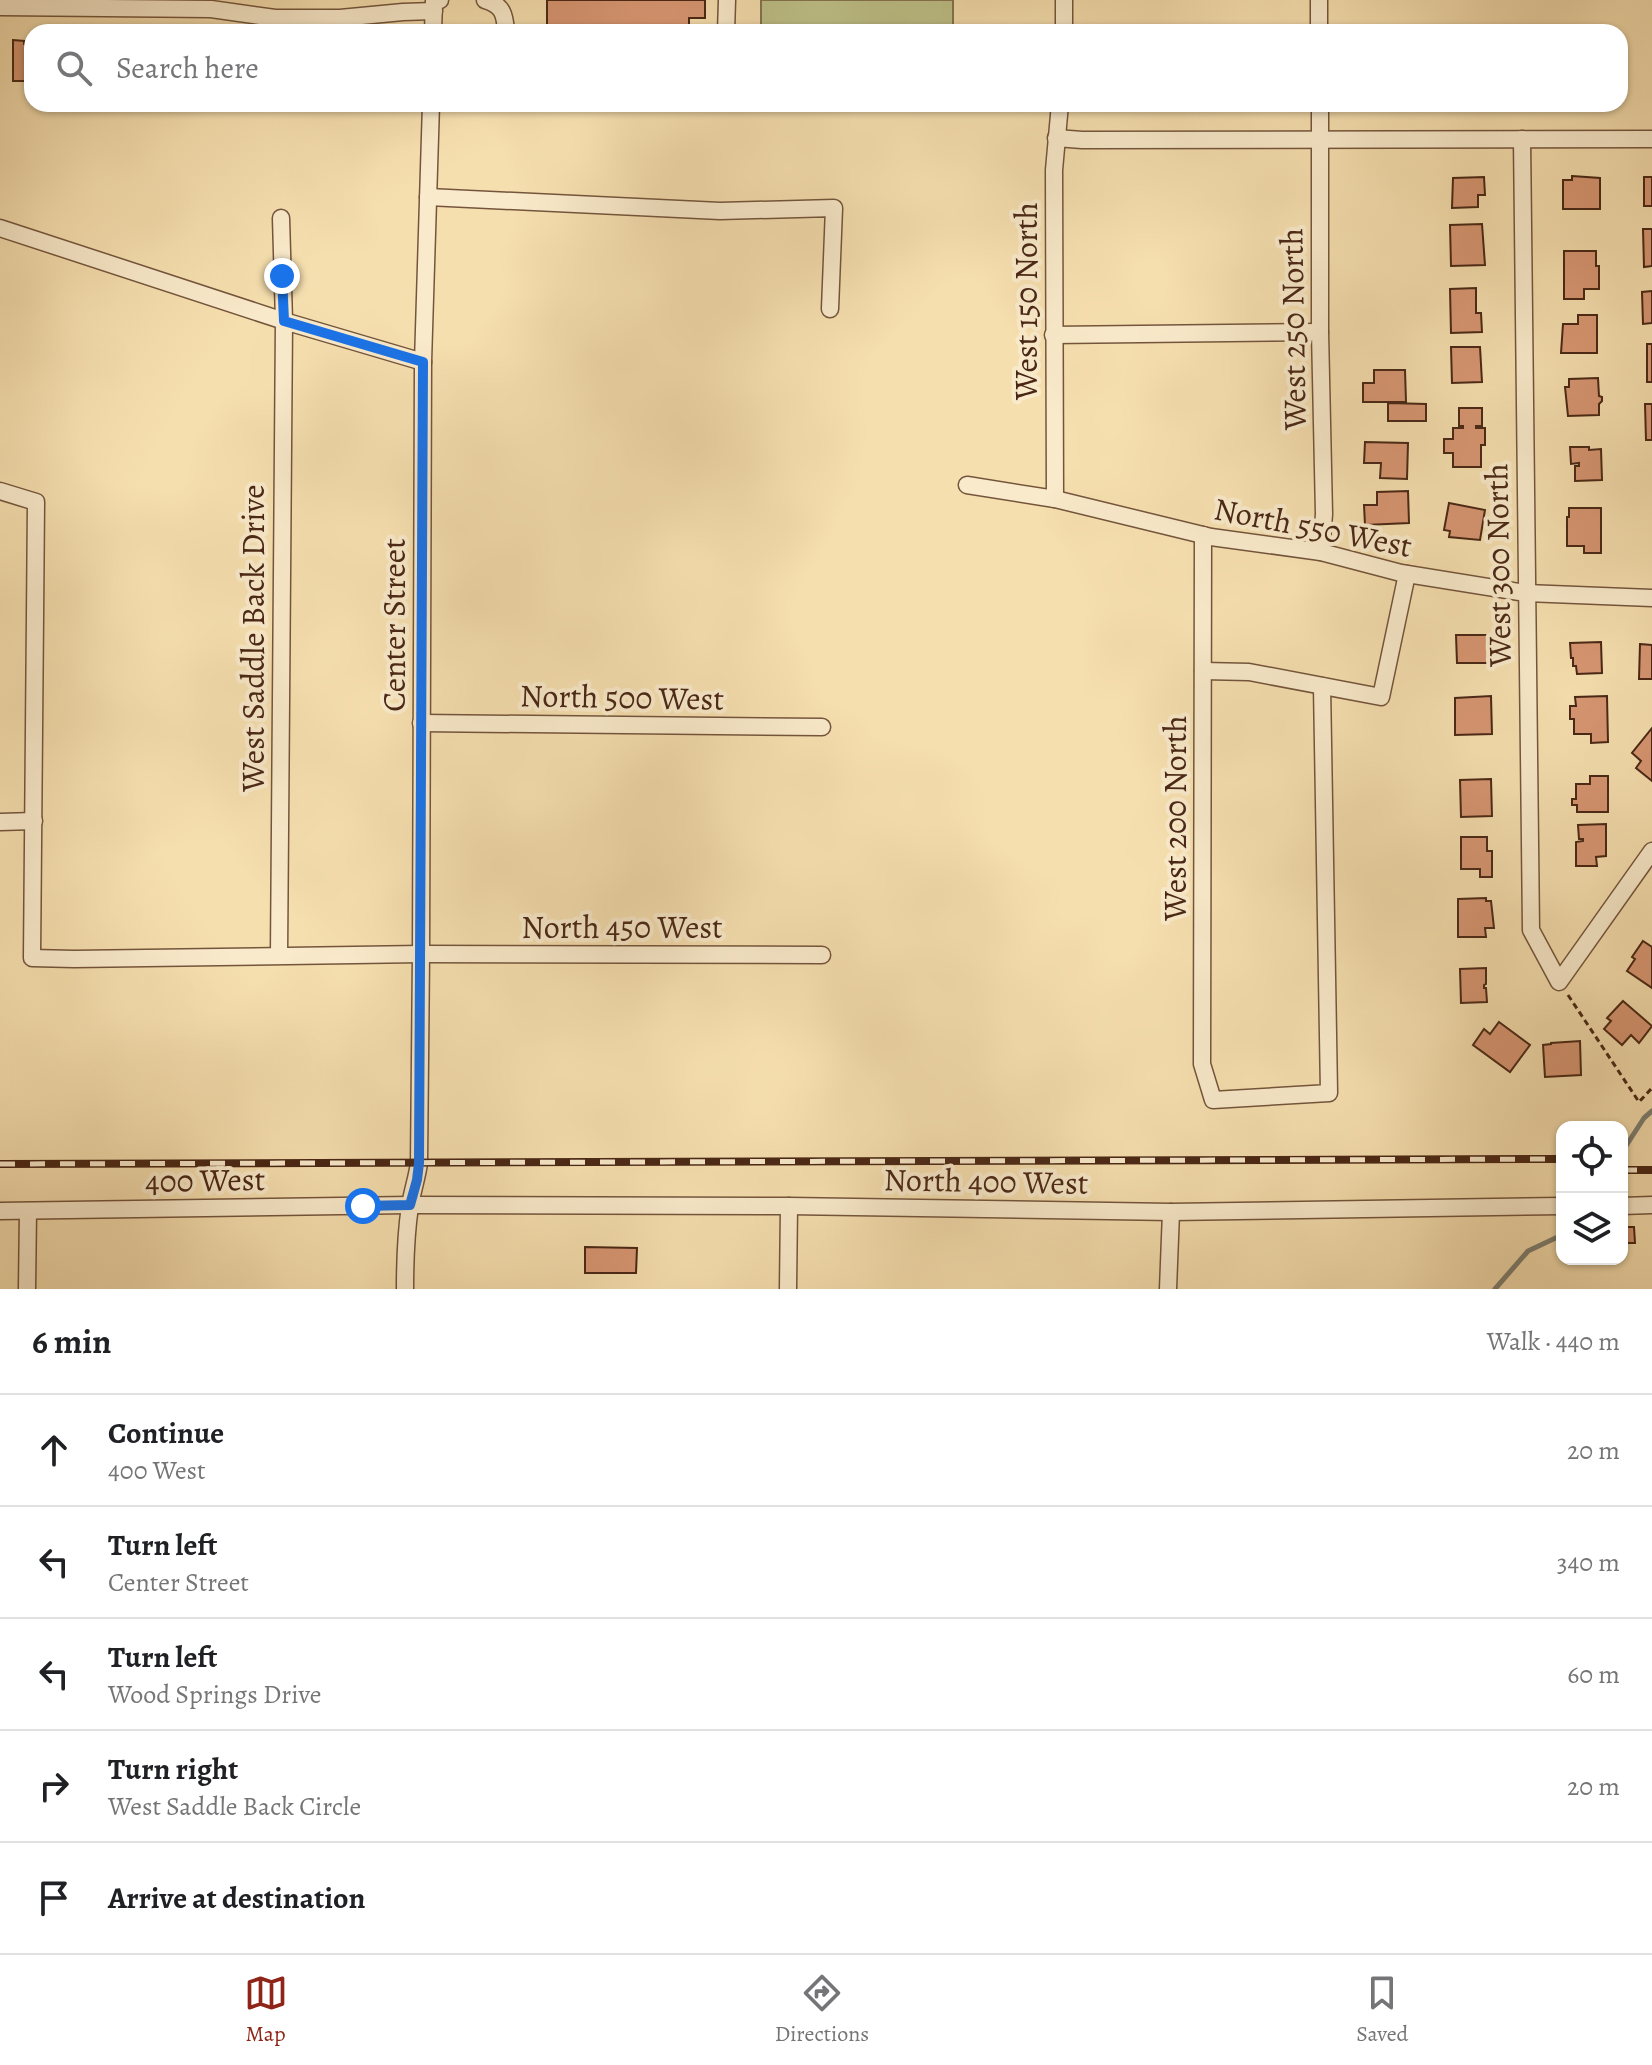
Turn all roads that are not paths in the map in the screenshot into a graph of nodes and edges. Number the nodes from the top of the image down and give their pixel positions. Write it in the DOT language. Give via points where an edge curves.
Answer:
graph roads {
  1 [pos="485,0"];
  2 [pos="727,0"];
  3 [pos="1064,0"];
  4 [pos="1319,0"];
  5 [pos="212,4"];
  6 [pos="436,4"];
  7 [pos="0,7"];
  8 [pos="434,24"];
  9 [pos="505,24"];
  10 [pos="726,24"];
  11 [pos="1064,24"];
  12 [pos="1319,24"];
  13 [pos="431,112"];
  14 [pos="1059,112"];
  15 [pos="1320,112"];
  16 [pos="1056,138"];
  17 [pos="1522,139"];
  18 [pos="1652,139"];
  19 [pos="1320,140"];
  20 [pos="428,197"];
  21 [pos="281,218"];
  22 [pos="0,228"];
  23 [pos="830,309"];
  24 [pos="284,321"];
  25 [pos="1320,332"];
  26 [pos="1053,335"];
  27 [pos="423,362"];
  28 [pos="967,485"];
  29 [pos="0,491"];
  30 [pos="1055,499"];
  31 [pos="1203,535"];
  32 [pos="1321,552"];
  33 [pos="1407,574"];
  34 [pos="1526,593"];
  35 [pos="1652,598"];
  36 [pos="1203,671"];
  37 [pos="1322,686"];
  38 [pos="421,723"];
  39 [pos="822,727"];
  40 [pos="34,821"];
  41 [pos="0,822"];
  42 [pos="1652,851"];
  43 [pos="421,954"];
  44 [pos="279,955"];
  45 [pos="822,955"];
  46 [pos="410,1205"];
  47 [pos="1652,1205"];
  48 [pos="789,1206"];
  49 [pos="1556,1206"];
  50 [pos="1628,1206"];
  51 [pos="0,1211"];
  52 [pos="28,1211"];
  53 [pos="1171,1212"];
  54 [pos="27,1289"];
  55 [pos="405,1289"];
  56 [pos="788,1289"];
  57 [pos="1168,1289"];
  1 -- 9 [label="street" via="501,8"];
  2 -- 10 [label="street"];
  3 -- 11 [label="street"];
  4 -- 12 [label="street"];
  5 -- 6 [label="street" via="275,18 340,18"];
  5 -- 7 [label="street"];
  6 -- 8 [label="street"];
  13 -- 20 [label="street, Center Street"];
  14 -- 16 [label="street, West 150 North"];
  15 -- 19 [label="street, West 250 North"];
  16 -- 19 [label="street"];
  16 -- 26 [label="street, West 150 North"];
  17 -- 18 [label="street"];
  17 -- 19 [label="street"];
  17 -- 34 [label="street, West 300 North"];
  19 -- 25 [label="street, West 250 North"];
  20 -- 23 [label="street" via="720,211 834,208"];
  20 -- 27 [label="street, Center Street"];
  21 -- 24 [label="street, West Saddle Back Drive"];
  22 -- 24 [label="street"];
  24 -- 27 [label="street"];
  24 -- 44 [label="street, West Saddle Back Drive"];
  25 -- 26 [label="street"];
  25 -- 32 [label="street, West 250 North"];
  26 -- 30 [label="street, West 150 North"];
  27 -- 38 [label="street, Center Street"];
  28 -- 30 [label="street, North 550 West"];
  29 -- 40 [label="street" via="36,502"];
  30 -- 31 [label="street, North 550 West"];
  31 -- 32 [label="street, North 550 West"];
  31 -- 36 [label="street, West 200 North"];
  32 -- 33 [label="street, North 550 West"];
  33 -- 34 [label="street, North 550 West"];
  33 -- 37 [label="street" via="1381,697"];
  34 -- 35 [label="street, North 550 West"];
  34 -- 42 [label="street, West 300 North" via="1531,930 1559,982"];
  36 -- 37 [label="street" via="1249,672"];
  36 -- 37 [label="street, West 200 North" via="1202,1064 1213,1100 1329,1093"];
  38 -- 39 [label="street, North 500 West"];
  38 -- 43 [label="street, Center Street"];
  40 -- 41 [label="street"];
  40 -- 44 [label="street, North 450 West" via="32,958"];
  43 -- 44 [label="street, North 450 West"];
  43 -- 45 [label="street, North 450 West"];
  43 -- 46 [label="street, Center Street" via="419,1163"];
  46 -- 48 [label="street, North 400 West"];
  46 -- 52 [label="street, 400 West"];
  46 -- 55 [label="street, Center Street"];
  47 -- 50 [label="street"];
  48 -- 53 [label="street, North 400 West"];
  48 -- 56 [label="street"];
  49 -- 53 [label="street, North 400 West"];
  51 -- 52 [label="street, 400 West"];
  52 -- 54 [label="street"];
  53 -- 57 [label="street"];
}
